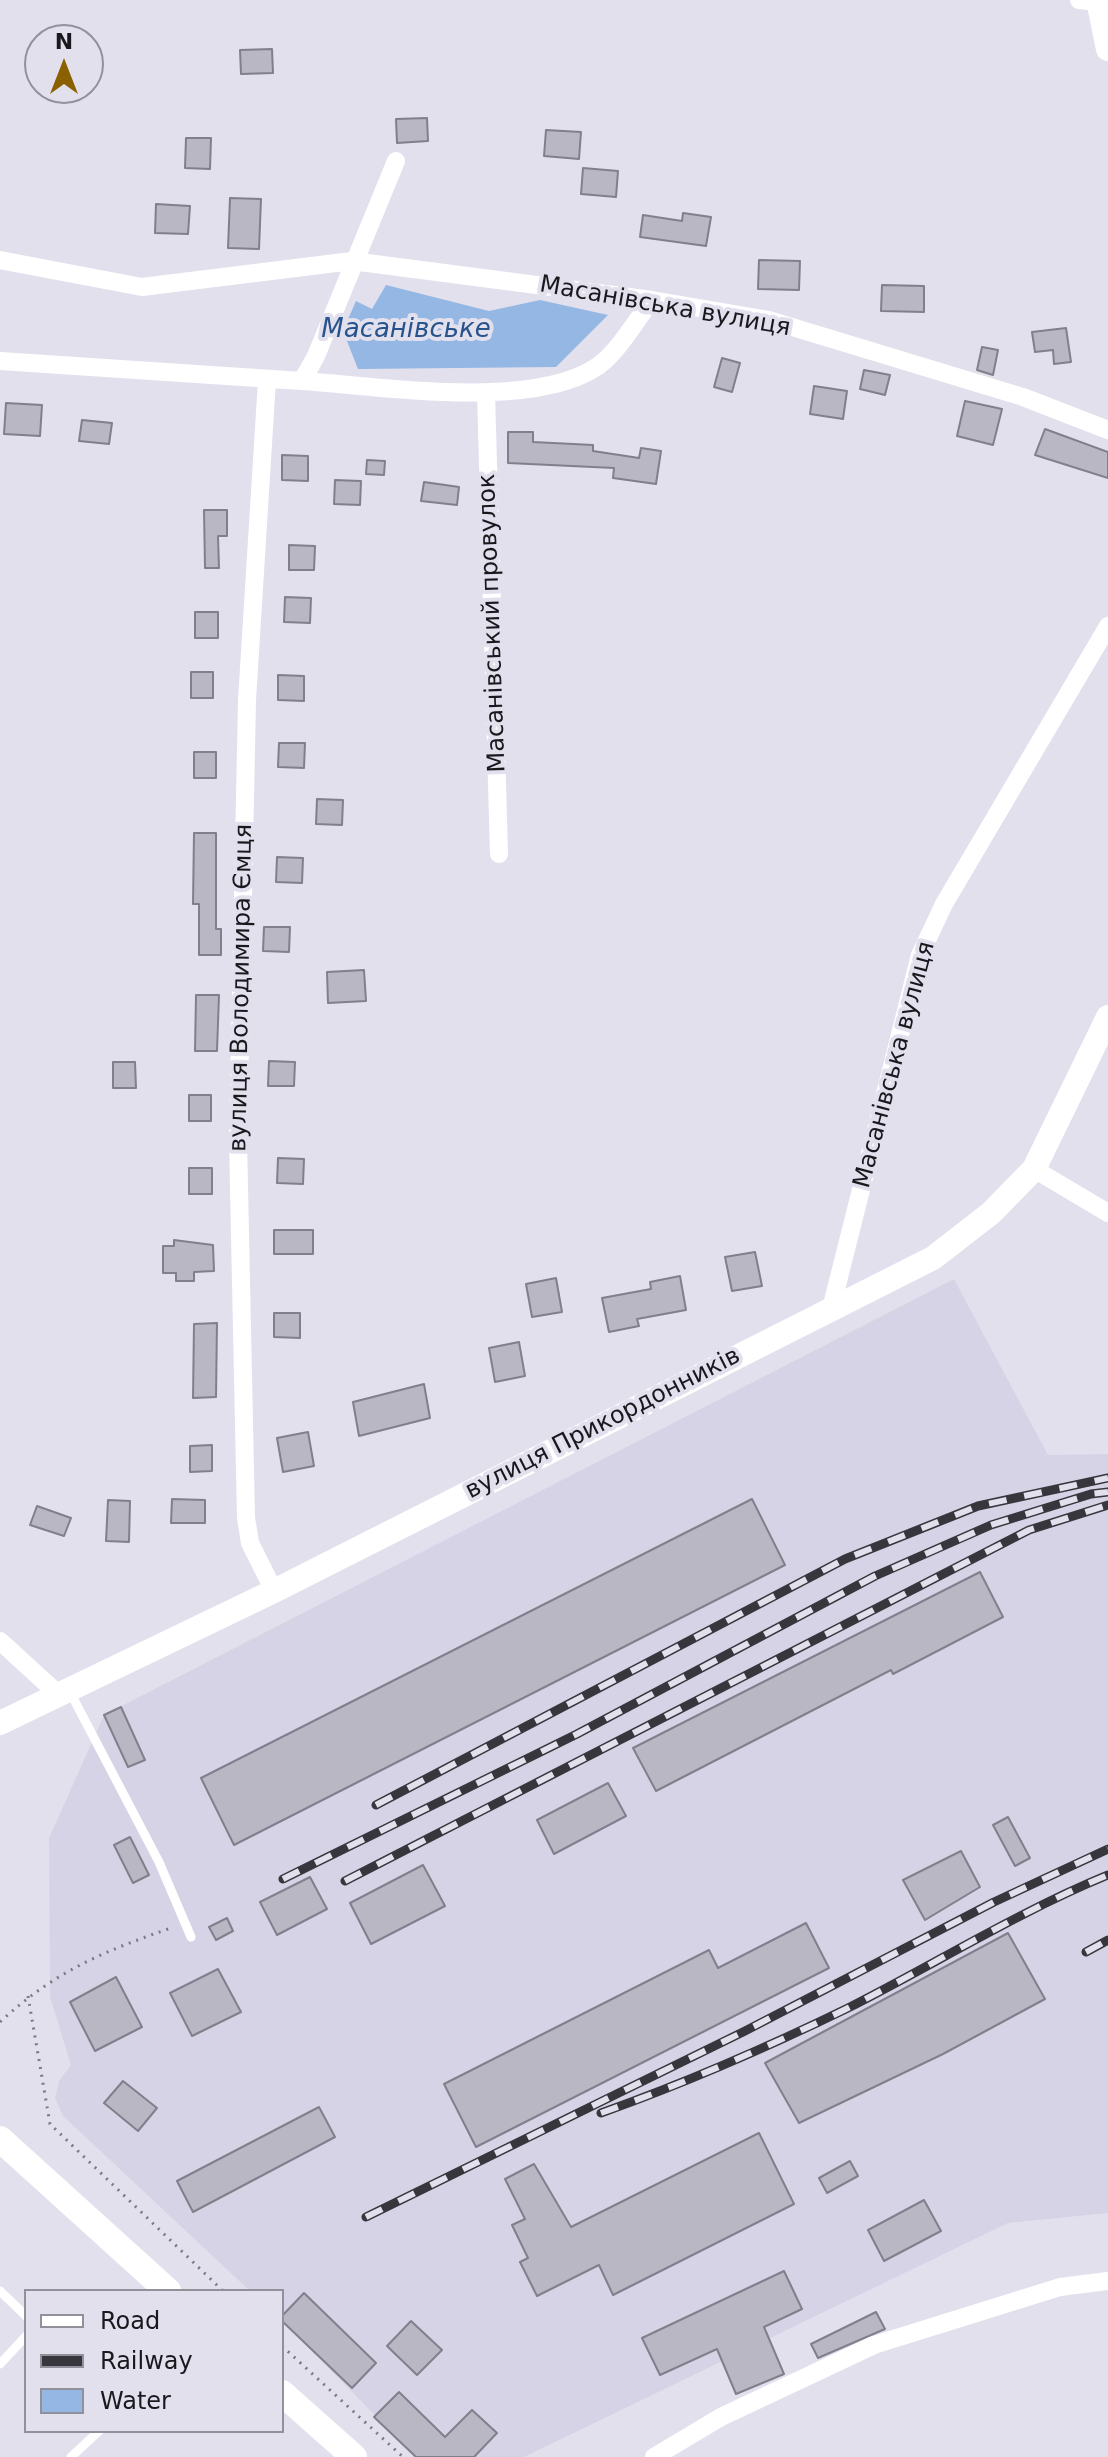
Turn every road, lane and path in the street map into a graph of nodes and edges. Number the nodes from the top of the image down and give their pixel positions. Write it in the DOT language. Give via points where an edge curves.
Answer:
graph roads {
  1 [pos="1092,1"];
  2 [pos="1108,49"];
  3 [pos="396,161"];
  4 [pos="0,260"];
  5 [pos="352,261"];
  6 [pos="652,300"];
  7 [pos="0,361"];
  8 [pos="267,380"];
  9 [pos="302,381"];
  10 [pos="486,393"];
  11 [pos="1108,430"];
  12 [pos="1108,626"];
  13 [pos="499,854"];
  14 [pos="1108,1017"];
  15 [pos="1034,1169"];
  16 [pos="1108,1213"];
  17 [pos="831,1309"];
  18 [pos="274,1591"];
  19 [pos="0,1641"];
  20 [pos="64,1692"];
  21 [pos="0,1723"];
  22 [pos="185,1923"];
  23 [pos="191,1937"];
  24 [pos="28,1996"];
  25 [pos="0,2022"];
  26 [pos="0,2139"];
  27 [pos="1108,2281"];
  28 [pos="166,2289"];
  29 [pos="221,2289"];
  30 [pos="0,2291"];
  31 [pos="24,2314"];
  32 [pos="24,2338"];
  33 [pos="284,2348"];
  34 [pos="0,2364"];
  35 [pos="284,2395"];
  36 [pos="97,2433"];
  37 [pos="71,2457"];
  38 [pos="354,2457"];
  39 [pos="403,2457"];
  40 [pos="654,2457"];
  1 -- 2 [label="street"];
  3 -- 5 [label="street"];
  4 -- 5 [label="street, Масанівська вулиця" via="142,287"];
  5 -- 6 [label="street, Масанівська вулиця"];
  5 -- 9 [label="street"];
  6 -- 10 [label="street" via="600,365 561,385"];
  6 -- 11 [label="street, Масанівська вулиця" via="769,320 1023,397"];
  7 -- 8 [label="street"];
  8 -- 9 [label="street"];
  8 -- 18 [label="street, вулиця Володимира Ємця" via="247,700 238,1140 246,1518 250,1543"];
  9 -- 10 [label="street"];
  10 -- 13 [label="street, Масанівський провулок"];
  12 -- 17 [label="street, Масанівська вулиця" via="944,904 920,955"];
  14 -- 15 [label="street, вулиця Прикордонників"];
  15 -- 16 [label="street"];
  15 -- 17 [label="street, вулиця Прикордонників" via="991,1213 933,1258"];
  17 -- 18 [label="street, вулиця Прикордонників"];
  18 -- 20 [label="street, вулиця Прикордонників"];
  19 -- 20 [label="street"];
  20 -- 21 [label="street, вулиця Прикордонників"];
  20 -- 22 [label="lane" via="159,1862"];
  22 -- 23 [label="lane"];
  22 -- 24 [label="path" via="95,1954"];
  24 -- 25 [label="path"];
  24 -- 29 [label="path" via="50,2124"];
  26 -- 28 [label="main road"];
  27 -- 40 [label="street" via="1060,2287 874,2345 721,2417"];
  30 -- 31 [label="lane"];
  32 -- 34 [label="lane"];
  33 -- 39 [label="path"];
  35 -- 38 [label="main road"];
  36 -- 37 [label="lane"];
}
